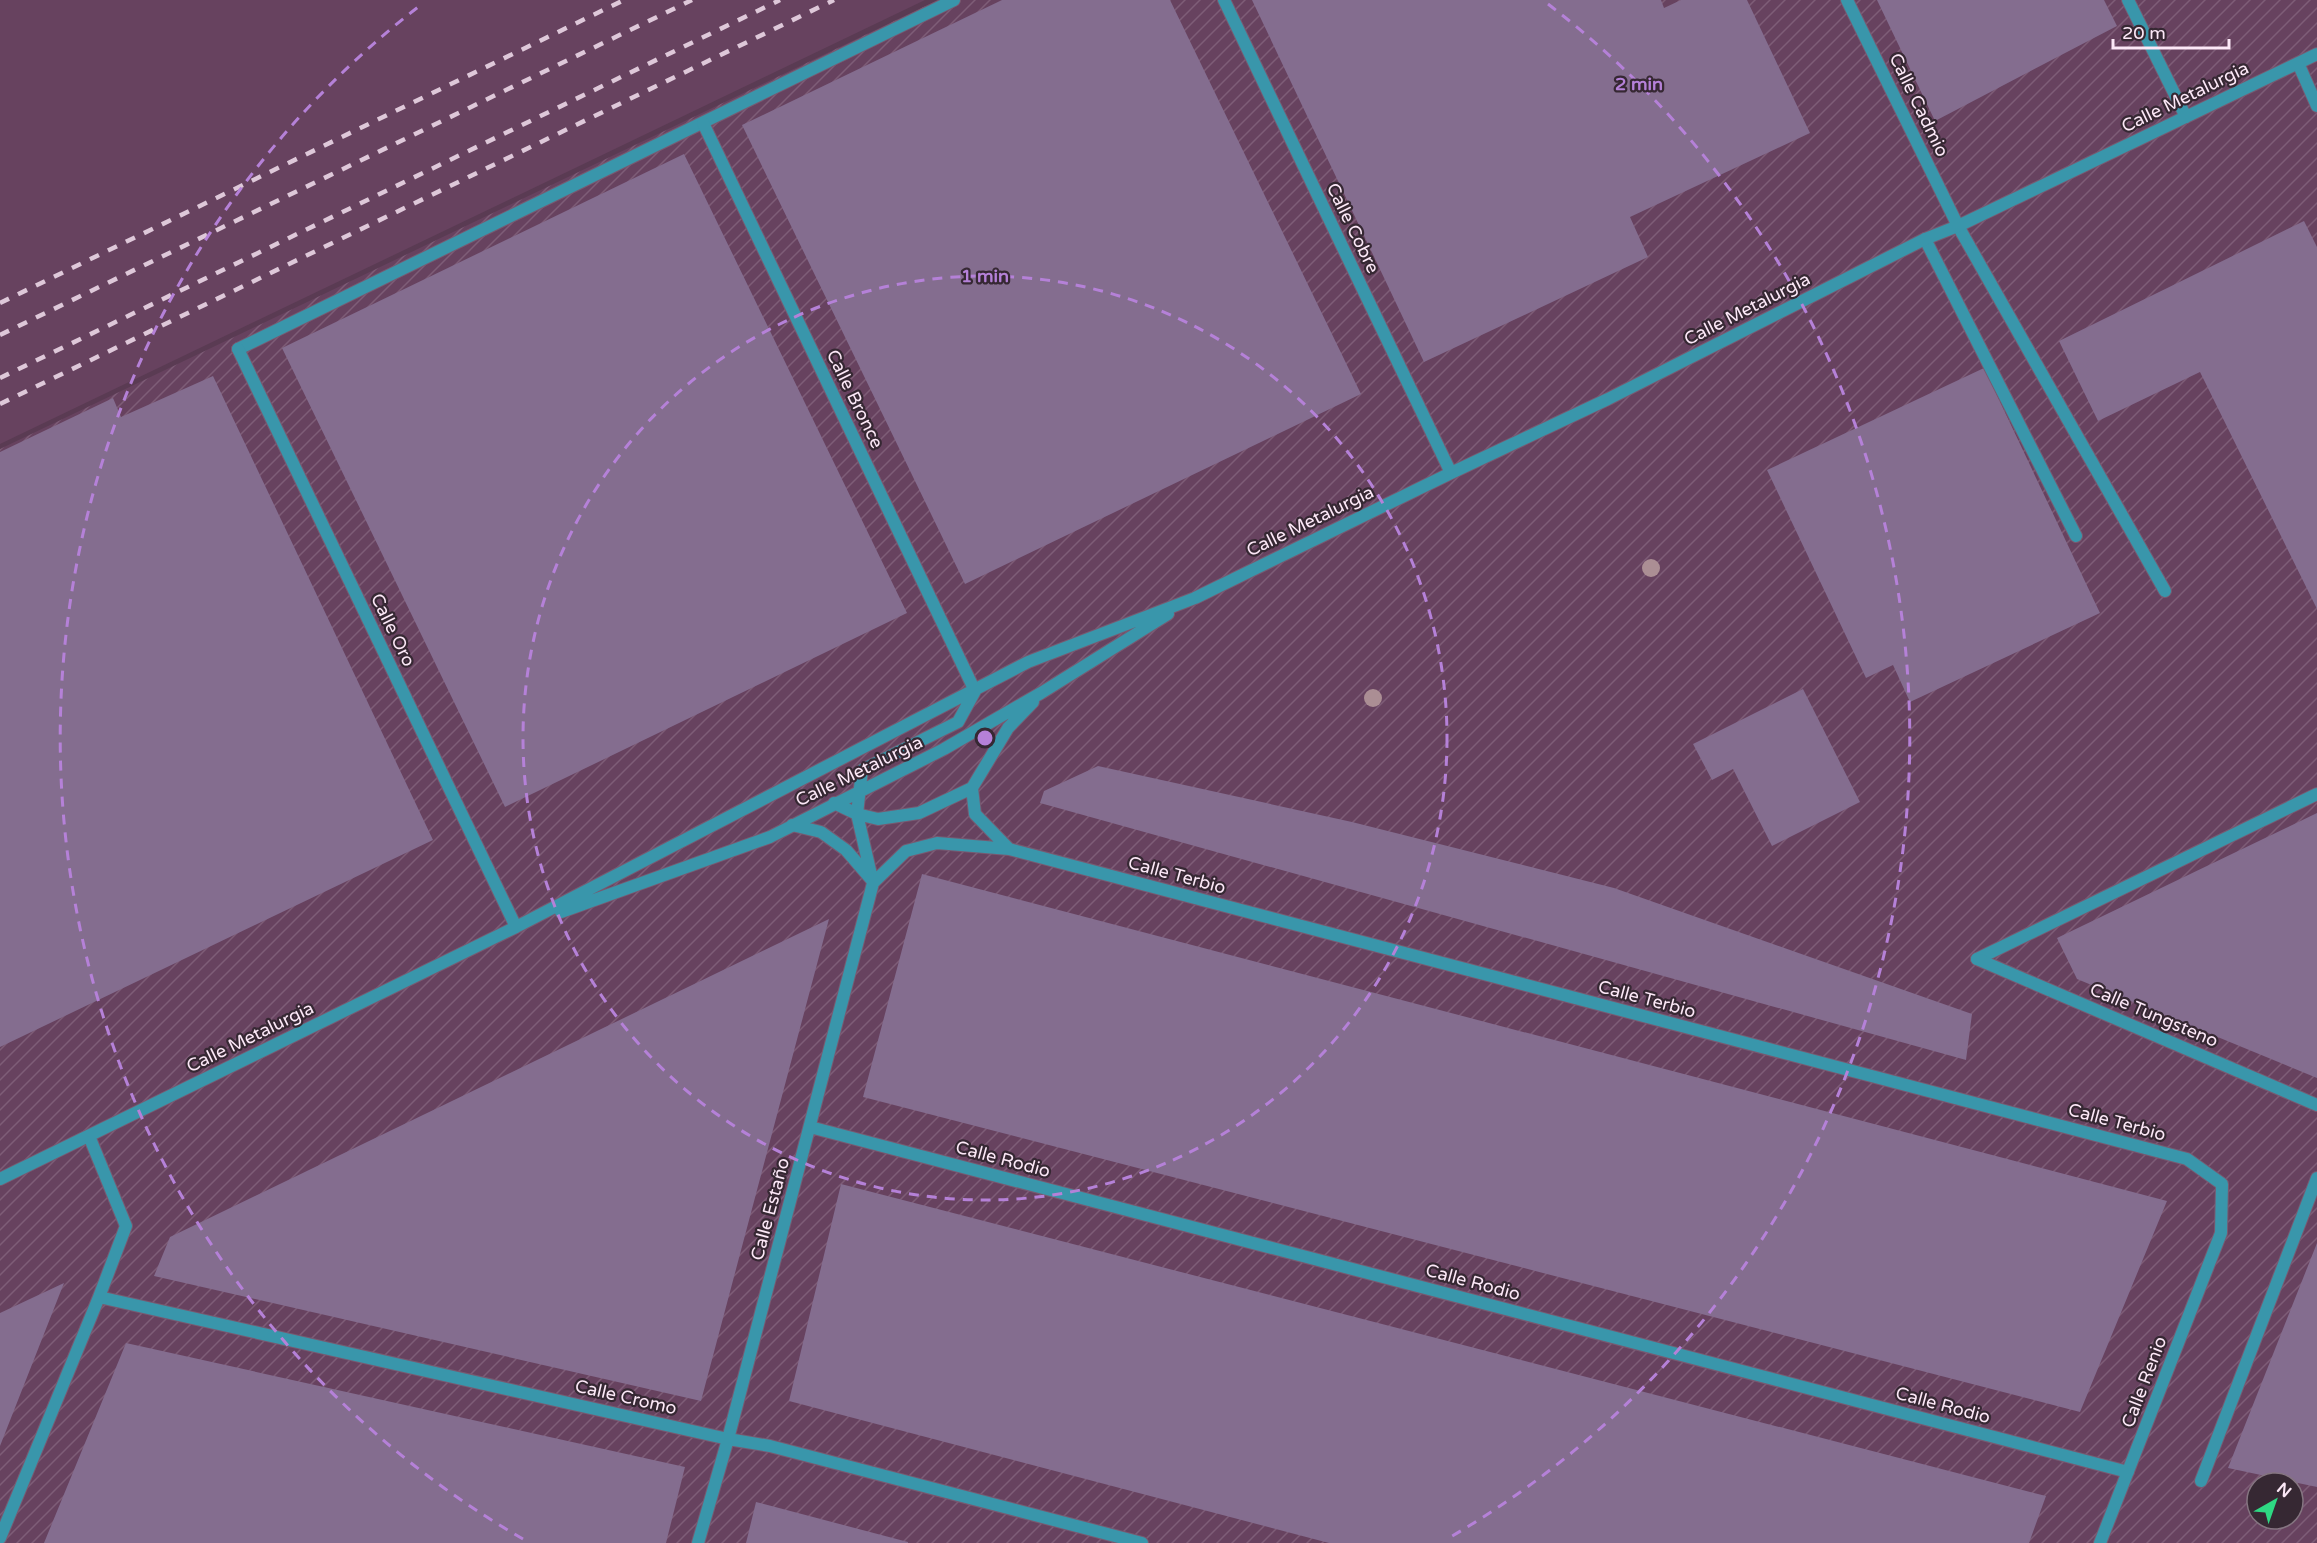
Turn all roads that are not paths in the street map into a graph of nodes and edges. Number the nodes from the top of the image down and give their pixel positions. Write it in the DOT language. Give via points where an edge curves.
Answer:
graph roads {
  1 [pos="954,0"];
  2 [pos="1224,0"];
  3 [pos="1847,0"];
  4 [pos="2128,0"];
  5 [pos="2317,54"];
  6 [pos="2298,63"];
  7 [pos="2317,106"];
  8 [pos="2186,117"];
  9 [pos="703,123"];
  10 [pos="1958,226"];
  11 [pos="1925,239"];
  12 [pos="1451,472"];
  13 [pos="2076,537"];
  14 [pos="2165,591"];
  15 [pos="1195,598"];
  16 [pos="975,691"];
  17 [pos="1041,693"];
  18 [pos="972,788"];
  19 [pos="860,791"];
  20 [pos="2317,794"];
  21 [pos="834,803"];
  22 [pos="857,814"];
  23 [pos="792,825"];
  24 [pos="1009,849"];
  25 [pos="873,883"];
  26 [pos="516,927"];
  27 [pos="2317,1105"];
  28 [pos="810,1127"];
  29 [pos="89,1136"];
  30 [pos="2317,1178"];
  31 [pos="0,1179"];
  32 [pos="2221,1233"];
  33 [pos="99,1297"];
  34 [pos="728,1438"];
  35 [pos="2128,1472"];
  36 [pos="2201,1481"];
  37 [pos="0,1539"];
  38 [pos="698,1543"];
  39 [pos="1142,1543"];
  40 [pos="2100,1543"];
  1 -- 9 [label="street"];
  2 -- 12 [label="street, Calle Cobre"];
  3 -- 10 [label="street, Calle Cadmio"];
  4 -- 8 [label="street"];
  5 -- 6 [label="street, Calle Metalurgia"];
  6 -- 7 [label="street"];
  6 -- 8 [label="street, Calle Metalurgia"];
  8 -- 10 [label="street, Calle Metalurgia"];
  9 -- 16 [label="street, Calle Bronce"];
  9 -- 26 [label="street, Calle Oro" via="238,349"];
  10 -- 11 [label="street, Calle Metalurgia"];
  10 -- 14 [label="street, Calle Cadmio"];
  11 -- 12 [label="street, Calle Metalurgia" via="1608,399"];
  11 -- 13 [label="street"];
  12 -- 15 [label="street, Calle Metalurgia"];
  15 -- 16 [label="street, Calle Metalurgia" via="1028,662"];
  15 -- 17 [label="street, Calle Metalurgia"];
  16 -- 19 [label="street" via="958,722 862,770"];
  16 -- 26 [label="street, Calle Metalurgia"];
  17 -- 18 [label="street" via="1008,728"];
  17 -- 19 [label="street, Calle Metalurgia" via="944,749"];
  18 -- 22 [label="street" via="920,813 878,819"];
  18 -- 24 [label="street" via="975,814"];
  19 -- 21 [label="street, Calle Metalurgia"];
  19 -- 22 [label="street"];
  20 -- 27 [label="street, Calle Tungsteno" via="1977,958"];
  21 -- 22 [label="street"];
  21 -- 23 [label="street, Calle Metalurgia"];
  22 -- 25 [label="street"];
  23 -- 25 [label="street" via="821,832 846,850"];
  23 -- 26 [label="street, Calle Metalurgia" via="770,837"];
  24 -- 25 [label="street" via="937,843 906,851"];
  24 -- 32 [label="street, Calle Terbio" via="2187,1159 2222,1184"];
  25 -- 28 [label="street, Calle Estaño"];
  26 -- 29 [label="street, Calle Metalurgia"];
  28 -- 34 [label="street, Calle Estaño"];
  28 -- 35 [label="street, Calle Rodio"];
  29 -- 31 [label="street, Calle Metalurgia"];
  29 -- 33 [label="street" via="126,1226"];
  30 -- 36 [label="street"];
  32 -- 35 [label="street, Calle Renio"];
  33 -- 34 [label="street, Calle Cromo"];
  33 -- 37 [label="street"];
  34 -- 38 [label="street, Calle Estaño"];
  34 -- 39 [label="street, Calle Cromo"];
  35 -- 40 [label="street, Calle Renio"];
}
